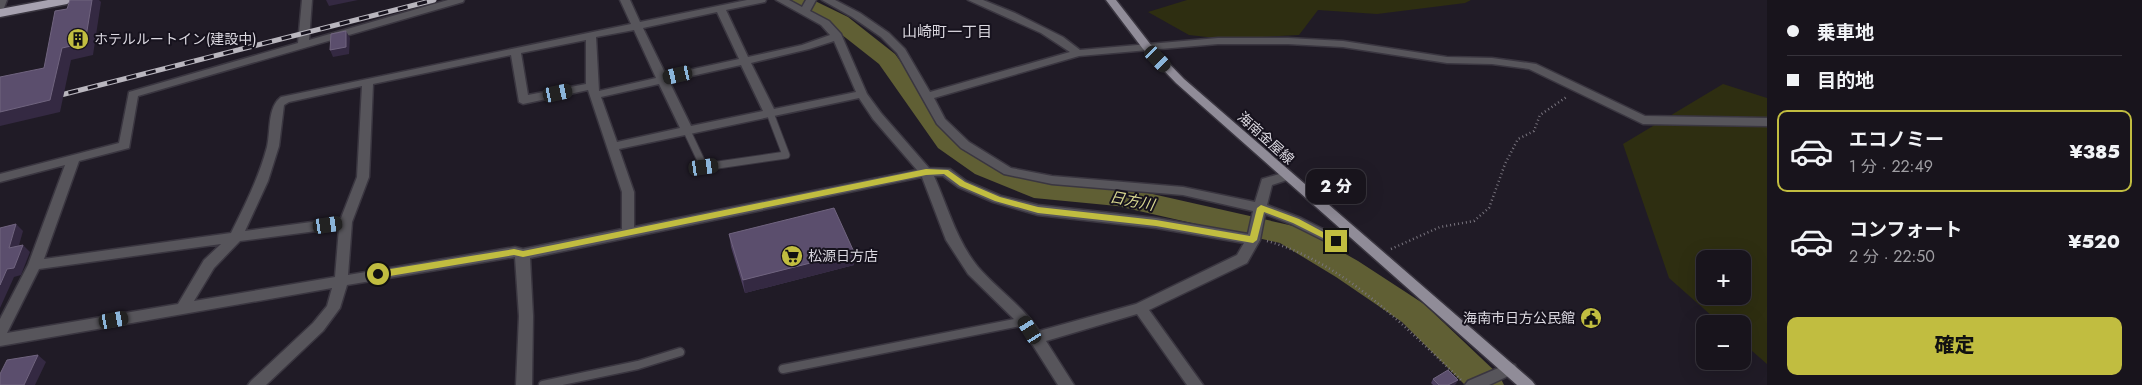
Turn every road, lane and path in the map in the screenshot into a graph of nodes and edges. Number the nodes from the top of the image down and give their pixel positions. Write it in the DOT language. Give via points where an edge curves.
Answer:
graph roads {
  1 [pos="2,0"];
  2 [pos="40,0"];
  3 [pos="67,0"];
  4 [pos="307,0"];
  5 [pos="459,0"];
  6 [pos="625,0"];
  7 [pos="761,0"];
  8 [pos="781,0"];
  9 [pos="827,0"];
  10 [pos="972,0"];
  11 [pos="1111,0"];
  12 [pos="0,6"];
  13 [pos="808,7"];
  14 [pos="720,9"];
  15 [pos="0,13"];
  16 [pos="638,25"];
  17 [pos="591,36"];
  18 [pos="837,36"];
  19 [pos="303,43"];
  20 [pos="1147,47"];
  21 [pos="516,52"];
  22 [pos="1078,53"];
  23 [pos="744,59"];
  24 [pos="661,79"];
  25 [pos="368,82"];
  26 [pos="1579,88"];
  27 [pos="594,90"];
  28 [pos="862,94"];
  29 [pos="926,97"];
  30 [pos="770,113"];
  31 [pos="1767,122"];
  32 [pos="687,131"];
  33 [pos="614,146"];
  34 [pos="74,158"];
  35 [pos="926,172"];
  36 [pos="1286,176"];
  37 [pos="0,178"];
  38 [pos="1260,211"];
  39 [pos="346,222"];
  40 [pos="628,234"];
  41 [pos="236,237"];
  42 [pos="1253,238"];
  43 [pos="1336,241"];
  44 [pos="523,254"];
  45 [pos="1380,254"];
  46 [pos="34,265"];
  47 [pos="341,280"];
  48 [pos="183,308"];
  49 [pos="1140,308"];
  50 [pos="1025,321"];
  51 [pos="0,333"];
  52 [pos="1036,338"];
  53 [pos="0,340"];
  54 [pos="680,352"];
  55 [pos="1510,369"];
  56 [pos="783,370"];
  57 [pos="256,385"];
  58 [pos="524,385"];
  59 [pos="543,385"];
  60 [pos="1066,385"];
  61 [pos="1196,385"];
  62 [pos="1466,385"];
  63 [pos="1473,385"];
  64 [pos="1527,385"];
  1 -- 12 [label="street"];
  2 -- 12 [label="highway"];
  3 -- 15 [label="highway"];
  4 -- 19 [label="street"];
  5 -- 19 [label="street"];
  6 -- 16 [label="street"];
  7 -- 14 [label="street"];
  8 -- 13 [label="street"];
  9 -- 29 [label="street" via="885,35 901,51"];
  10 -- 22 [label="street" via="1053,36"];
  11 -- 20 [label="main road, 海南金屋線"];
  13 -- 18 [label="street"];
  14 -- 16 [label="street"];
  14 -- 23 [label="street"];
  16 -- 17 [label="street"];
  16 -- 24 [label="street"];
  17 -- 21 [label="street"];
  17 -- 27 [label="street"];
  18 -- 23 [label="street"];
  18 -- 28 [label="street"];
  19 -- 34 [label="street" via="133,94 125,145"];
  20 -- 22 [label="street"];
  20 -- 26 [label="street" via="1218,41 1343,44 1447,60 1514,62 1532,66"];
  20 -- 36 [label="main road, 海南金屋線"];
  21 -- 25 [label="street"];
  21 -- 27 [label="street" via="523,100"];
  22 -- 29 [label="street"];
  23 -- 24 [label="street"];
  23 -- 30 [label="street"];
  24 -- 27 [label="street"];
  24 -- 32 [label="street"];
  25 -- 39 [label="street" via="363,177"];
  25 -- 41 [label="street" via="285,99 279,104 273,146 262,181"];
  26 -- 31 [label="street" via="1643,120"];
  26 -- 45 [label="path" via="1540,115 1534,131 1518,139 1489,208 1474,221 1440,227"];
  27 -- 33 [label="street"];
  28 -- 30 [label="street"];
  28 -- 35 [label="street"];
  29 -- 38 [label="street" via="941,121 965,145 1008,171 1052,180 1183,191"];
  30 -- 32 [label="street"];
  30 -- 32 [label="lane" via="786,155 704,167"];
  32 -- 33 [label="street"];
  33 -- 40 [label="street" via="628,192"];
  34 -- 37 [label="street"];
  34 -- 46 [label="street"];
  35 -- 40 [label="street"];
  35 -- 42 [label="street" via="946,172 962,184 998,199 1038,210"];
  35 -- 50 [label="street" via="951,237 973,270"];
  36 -- 38 [label="street" via="1266,182"];
  36 -- 45 [label="main road, 海南金屋線"];
  38 -- 42 [label="street"];
  38 -- 43 [label="street" via="1296,221"];
  39 -- 41 [label="street"];
  39 -- 47 [label="street"];
  40 -- 44 [label="street"];
  41 -- 46 [label="street"];
  41 -- 48 [label="street" via="209,264"];
  42 -- 49 [label="street" via="1242,259"];
  42 -- 62 [label="path" via="1300,250 1318,260 1404,325"];
  44 -- 47 [label="street" via="514,252"];
  44 -- 58 [label="street" via="526,316"];
  45 -- 55 [label="main road, 海南金屋線"];
  46 -- 51 [label="street"];
  47 -- 48 [label="street"];
  47 -- 57 [label="street" via="333,308 318,327"];
  48 -- 53 [label="street"];
  49 -- 52 [label="street"];
  49 -- 61 [label="street"];
  50 -- 52 [label="street"];
  50 -- 56 [label="lane"];
  52 -- 60 [label="street"];
  54 -- 59 [label="lane" via="638,365"];
  55 -- 63 [label="street"];
  55 -- 64 [label="main road, 海南金屋線"];
}
